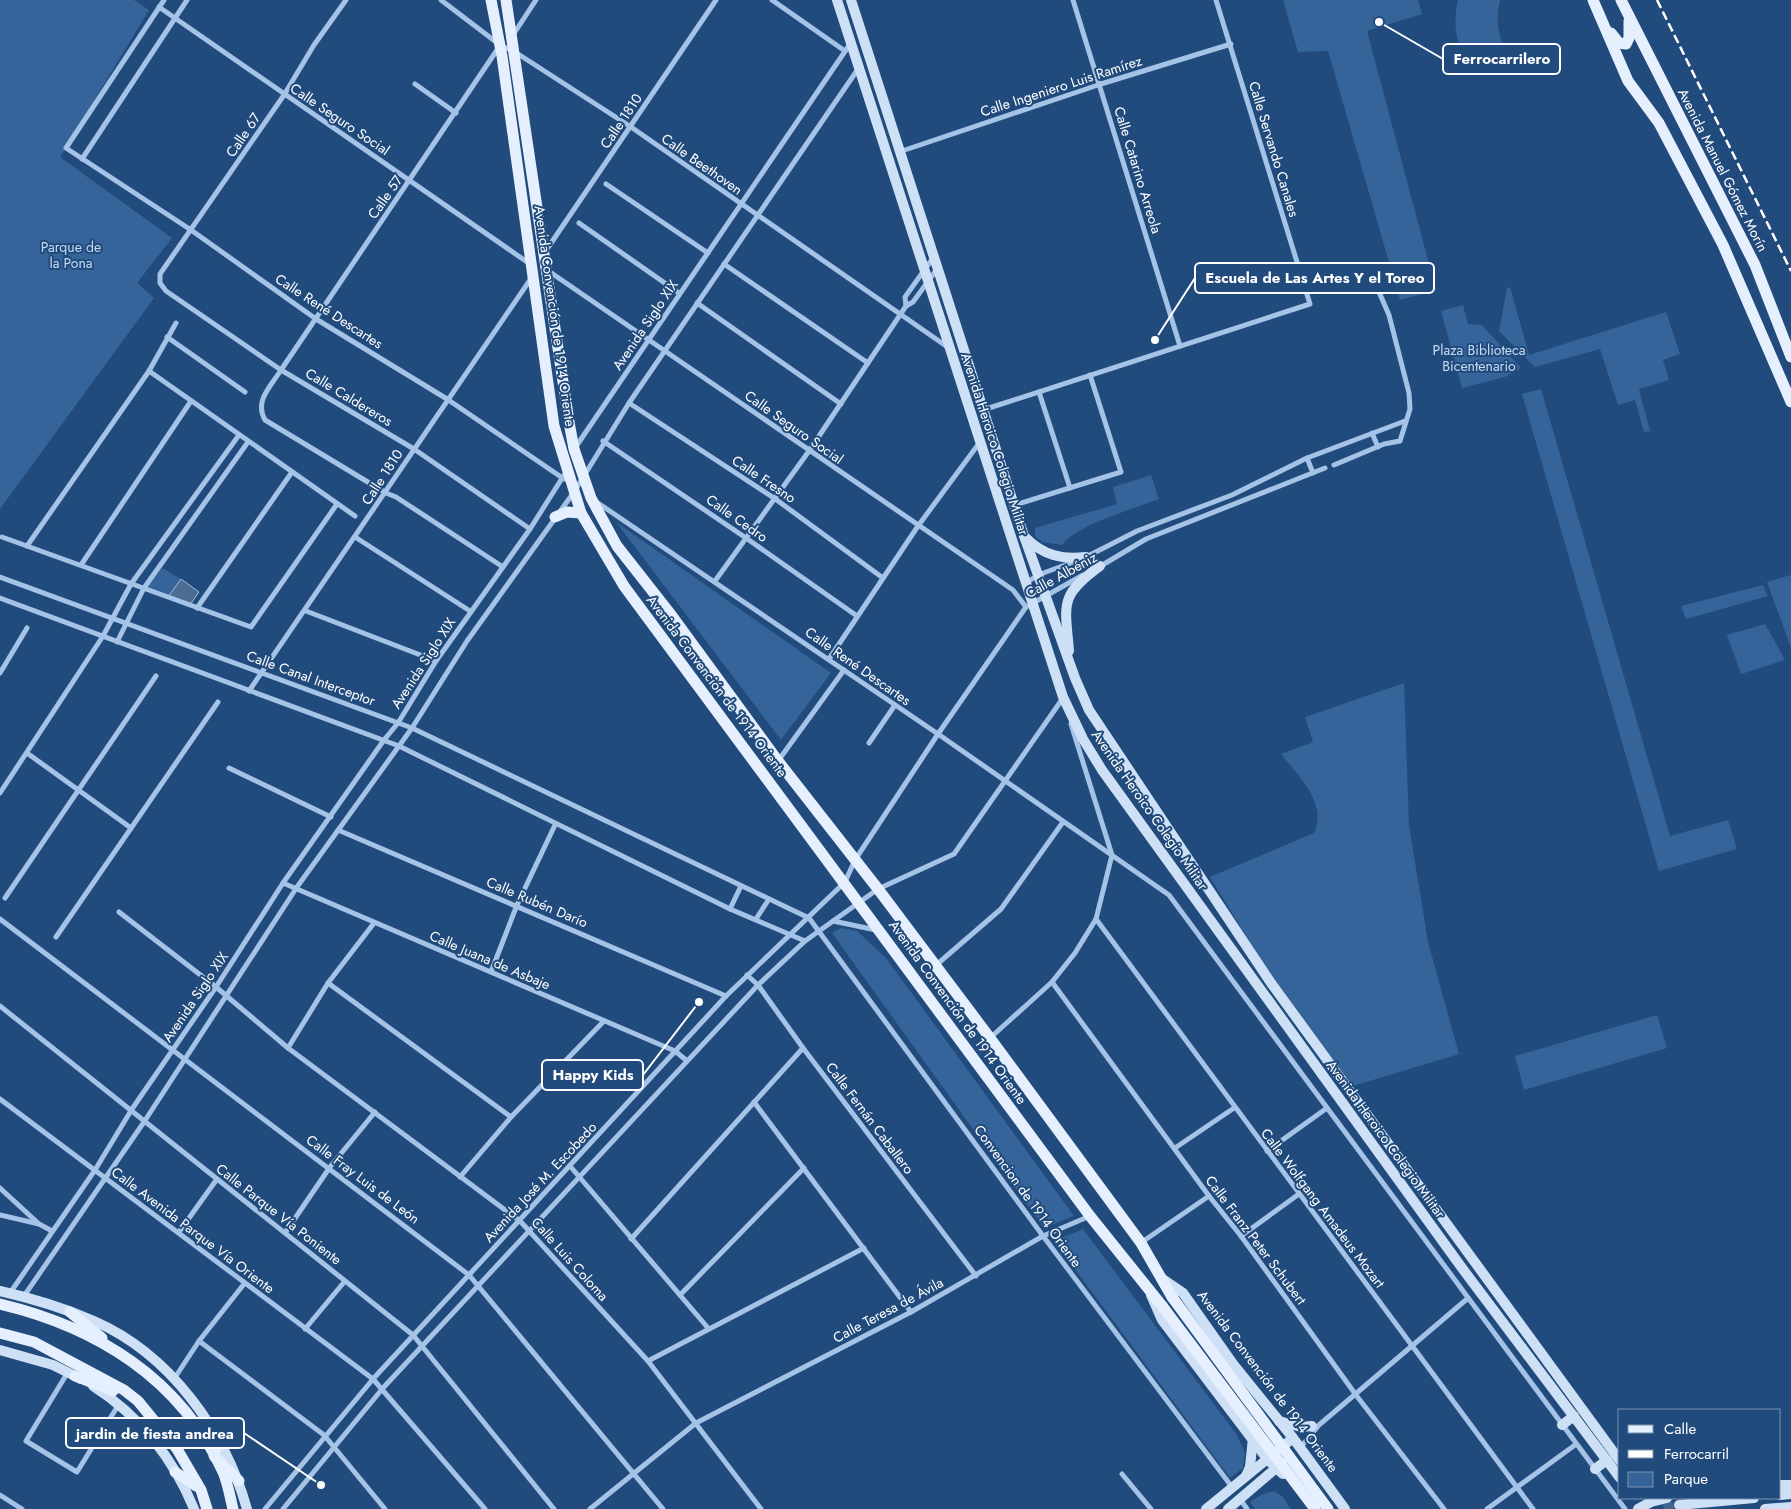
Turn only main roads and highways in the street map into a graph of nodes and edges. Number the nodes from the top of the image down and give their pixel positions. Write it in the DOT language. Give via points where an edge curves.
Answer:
graph roads {
  1 [pos="491,0"];
  2 [pos="506,0"];
  3 [pos="1593,0"];
  4 [pos="1621,0"];
  5 [pos="1628,13"];
  6 [pos="1599,15"];
  7 [pos="1791,357"];
  8 [pos="1791,402"];
  9 [pos="581,513"];
  10 [pos="555,518"];
  11 [pos="0,1304"];
  12 [pos="70,1312"];
  13 [pos="0,1333"];
  14 [pos="119,1351"];
  15 [pos="71,1374"];
  16 [pos="138,1401"];
  17 [pos="218,1437"];
  18 [pos="214,1456"];
  19 [pos="175,1472"];
  20 [pos="239,1481"];
  21 [pos="201,1490"];
  22 [pos="207,1509"];
  23 [pos="233,1509"];
  24 [pos="1315,1509"];
  25 [pos="1328,1509"];
  1 -- 9 [label="main road, Avenida Convención de 1914 Oriente" via="554,426 566,474"];
  2 -- 25 [label="main road, Avenida Convención de 1914 Oriente, bridge" via="574,449 591,498 617,546 990,1038 1141,1243 1172,1297"];
  3 -- 6 [label="main road"];
  4 -- 5 [label="main road, Avenida Manuel Gómez Morín"];
  5 -- 6 [label="main road" via="1629,38 1626,44 1611,34"];
  5 -- 7 [label="main road, Avenida Manuel Gómez Morín" via="1755,265"];
  6 -- 8 [label="main road" via="1628,81 1659,123 1723,245"];
  9 -- 10 [label="main road" via="567,512"];
  9 -- 24 [label="main road, Avenida Convención de 1914 Oriente, bridge" via="624,586 1090,1216"];
  11 -- 14 [label="main road" via="60,1323"];
  12 -- 14 [label="main road"];
  13 -- 16 [label="main road" via="34,1342 124,1390"];
  14 -- 18 [label="main road" via="168,1391 205,1437"];
  15 -- 16 [label="main road"];
  16 -- 21 [label="main road" via="177,1449"];
  17 -- 18 [label="main road"];
  18 -- 20 [label="main road"];
  18 -- 23 [label="main road" via="224,1474"];
  19 -- 21 [label="main road"];
  21 -- 22 [label="main road"];
}
